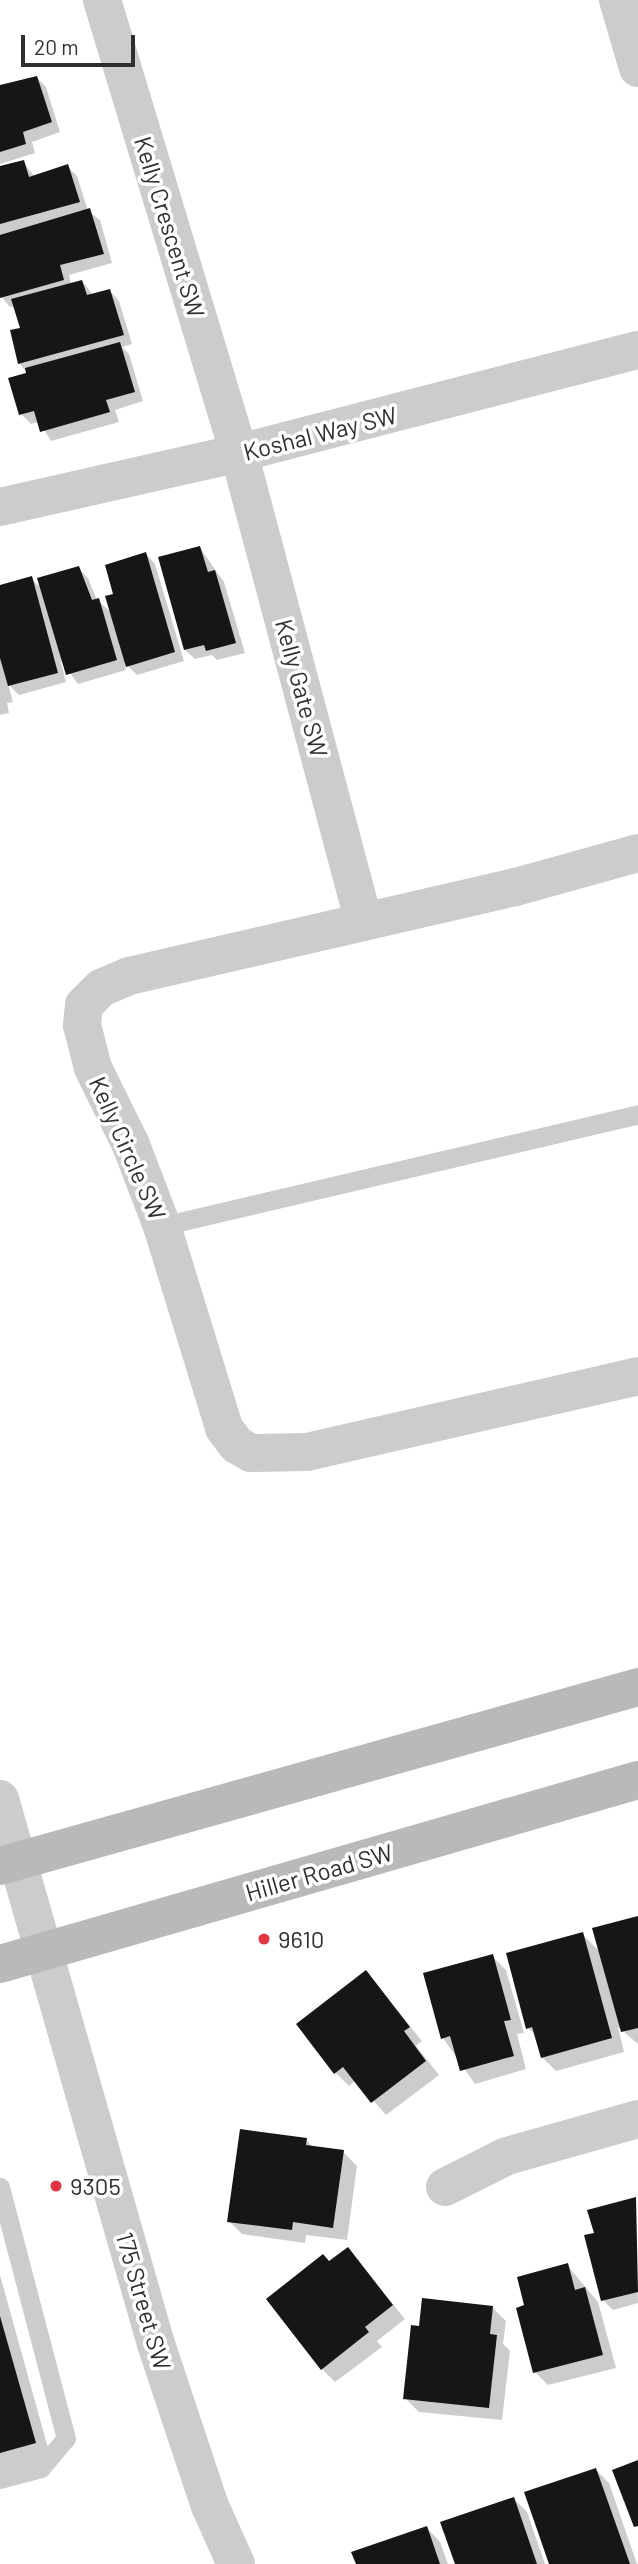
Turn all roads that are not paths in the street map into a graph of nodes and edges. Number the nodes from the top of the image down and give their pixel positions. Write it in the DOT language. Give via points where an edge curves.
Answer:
graph roads {
  1 [pos="102,0"];
  2 [pos="618,0"];
  3 [pos="638,68"];
  4 [pos="638,350"];
  5 [pos="239,453"];
  6 [pos="0,506"];
  7 [pos="638,853"];
  8 [pos="365,922"];
  9 [pos="638,1114"];
  10 [pos="162,1226"];
  11 [pos="638,1376"];
  12 [pos="638,1687"];
  13 [pos="638,1780"];
  14 [pos="0,1799"];
  15 [pos="9,1863"];
  16 [pos="44,1951"];
  17 [pos="0,1964"];
  18 [pos="638,2119"];
  19 [pos="0,2187"];
  20 [pos="446,2187"];
  21 [pos="0,2479"];
  22 [pos="236,2564"];
  1 -- 5 [label="street, Kelly Crescent SW"];
  2 -- 3 [label="street"];
  4 -- 5 [label="street, Koshal Way SW"];
  5 -- 6 [label="street, Koshal Way SW"];
  5 -- 8 [label="street, Kelly Gate SW"];
  7 -- 8 [label="street, Kelly Circle SW"];
  8 -- 10 [label="street, Kelly Circle SW" via="129,976 101,988 85,1005 84,1046 131,1145"];
  9 -- 10 [label="lane"];
  10 -- 11 [label="street, Kelly Circle SW" via="223,1428 251,1453 307,1452"];
  12 -- 15 [label="main road"];
  13 -- 16 [label="main road, Hiller Road SW"];
  14 -- 15 [label="street, 175 Street SW"];
  15 -- 16 [label="street, 175 Street SW"];
  16 -- 17 [label="main road, Hiller Road SW"];
  16 -- 22 [label="street, 175 Street SW" via="156,2344 210,2506"];
  18 -- 20 [label="street" via="507,2157"];
  19 -- 21 [label="lane" via="66,2438 41,2468"];
}
